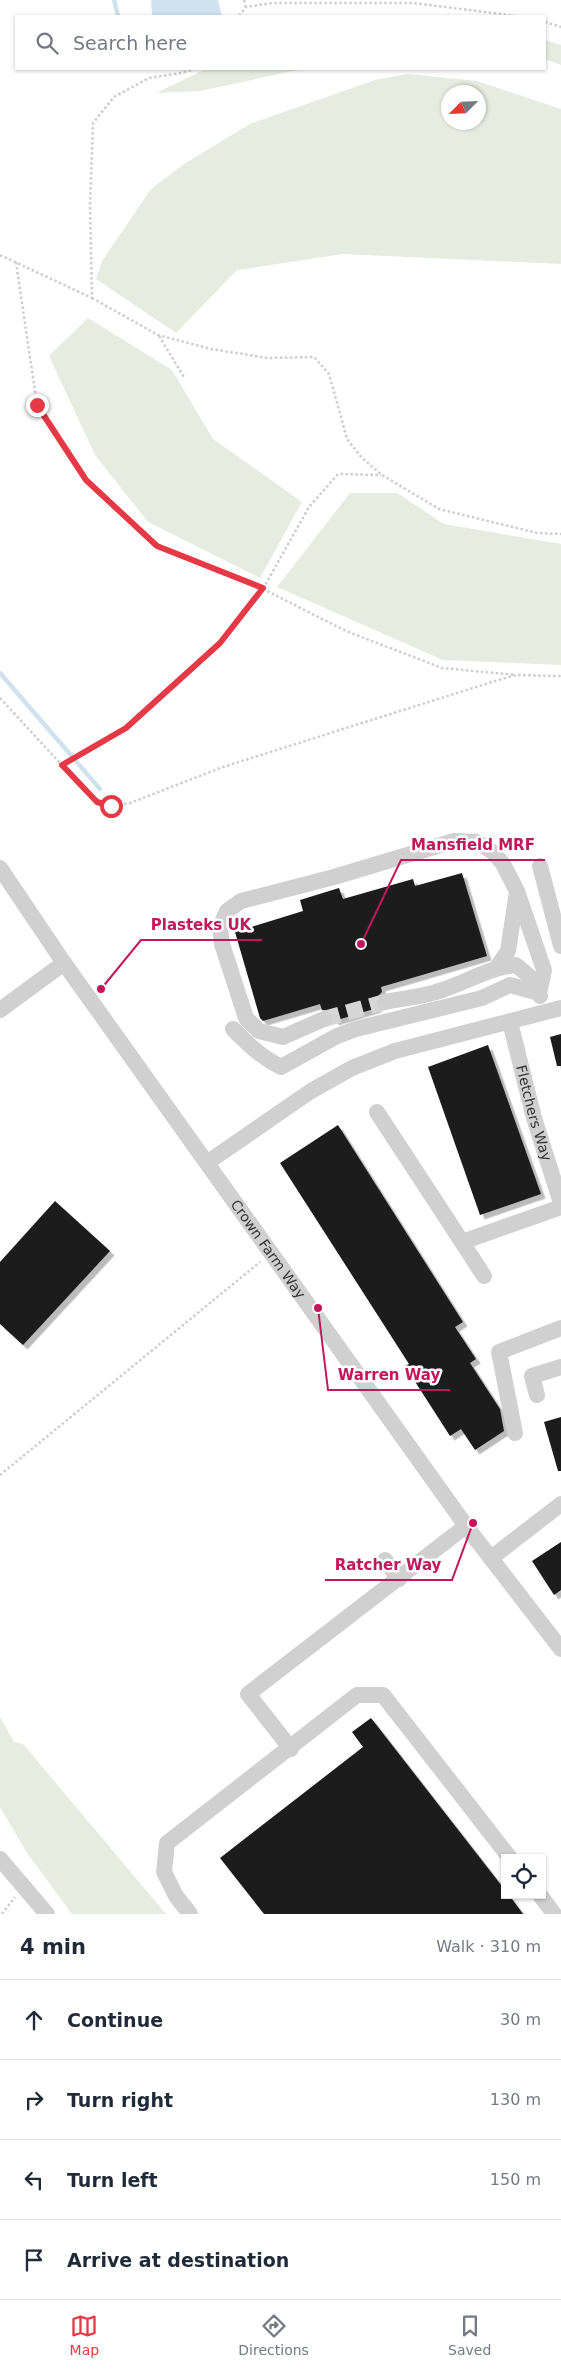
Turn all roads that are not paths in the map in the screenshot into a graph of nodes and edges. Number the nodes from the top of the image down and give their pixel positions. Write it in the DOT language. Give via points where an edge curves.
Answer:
graph roads {
  1 [pos="540,866"];
  2 [pos="0,868"];
  3 [pos="517,891"];
  4 [pos="559,928"];
  5 [pos="561,946"];
  6 [pos="64,963"];
  7 [pos="498,966"];
  8 [pos="539,993"];
  9 [pos="385,1002"];
  10 [pos="561,1008"];
  11 [pos="0,1010"];
  12 [pos="544,1012"];
  13 [pos="324,1019"];
  14 [pos="510,1022"];
  15 [pos="233,1029"];
  16 [pos="376,1112"];
  17 [pos="208,1162"];
  18 [pos="556,1173"];
  19 [pos="561,1203"];
  20 [pos="561,1208"];
  21 [pos="462,1242"];
  22 [pos="484,1276"];
  23 [pos="561,1328"];
  24 [pos="561,1367"];
  25 [pos="537,1396"];
  26 [pos="515,1433"];
  27 [pos="561,1504"];
  28 [pos="466,1526"];
  29 [pos="491,1558"];
  30 [pos="385,1560"];
  31 [pos="399,1579"];
  32 [pos="561,1649"];
  33 [pos="290,1749"];
  34 [pos="507,1854"];
  35 [pos="0,1859"];
  36 [pos="543,1899"];
  37 [pos="47,1914"];
  38 [pos="190,1914"];
  39 [pos="554,1914"];
  1 -- 4 [label="street"];
  2 -- 6 [label="street, Crown Farm Way"];
  3 -- 7 [label="street" via="508,951"];
  3 -- 8 [label="street" via="544,970"];
  3 -- 13 [label="street" via="504,864 493,852 477,842 454,841 242,901 227,911 220,927 222,944 246,1018 260,1031 283,1037"];
  4 -- 5 [label="street"];
  6 -- 11 [label="street"];
  6 -- 17 [label="street, Crown Farm Way"];
  7 -- 8 [label="street" via="516,965 529,976"];
  7 -- 9 [label="street" via="440,991"];
  8 -- 12 [label="street"];
  8 -- 15 [label="street" via="510,986 482,998 356,1029 281,1067 250,1046"];
  10 -- 12 [label="street"];
  12 -- 14 [label="street"];
  14 -- 17 [label="street" via="395,1051 352,1068"];
  14 -- 18 [label="street, Fletchers Way"];
  16 -- 21 [label="street"];
  17 -- 28 [label="street, Crown Farm Way"];
  18 -- 19 [label="street, Fletchers Way"];
  20 -- 21 [label="street"];
  21 -- 22 [label="street"];
  23 -- 26 [label="street" via="499,1352"];
  24 -- 25 [label="street" via="532,1376"];
  27 -- 29 [label="street"];
  28 -- 29 [label="street, Crown Farm Way"];
  28 -- 31 [label="street"];
  29 -- 32 [label="street, Crown Farm Way"];
  30 -- 31 [label="street"];
  31 -- 33 [label="street" via="248,1694"];
  33 -- 34 [label="street" via="357,1695 383,1695"];
  33 -- 38 [label="street" via="167,1843 164,1872"];
  35 -- 37 [label="street"];
  36 -- 39 [label="street"];
}
